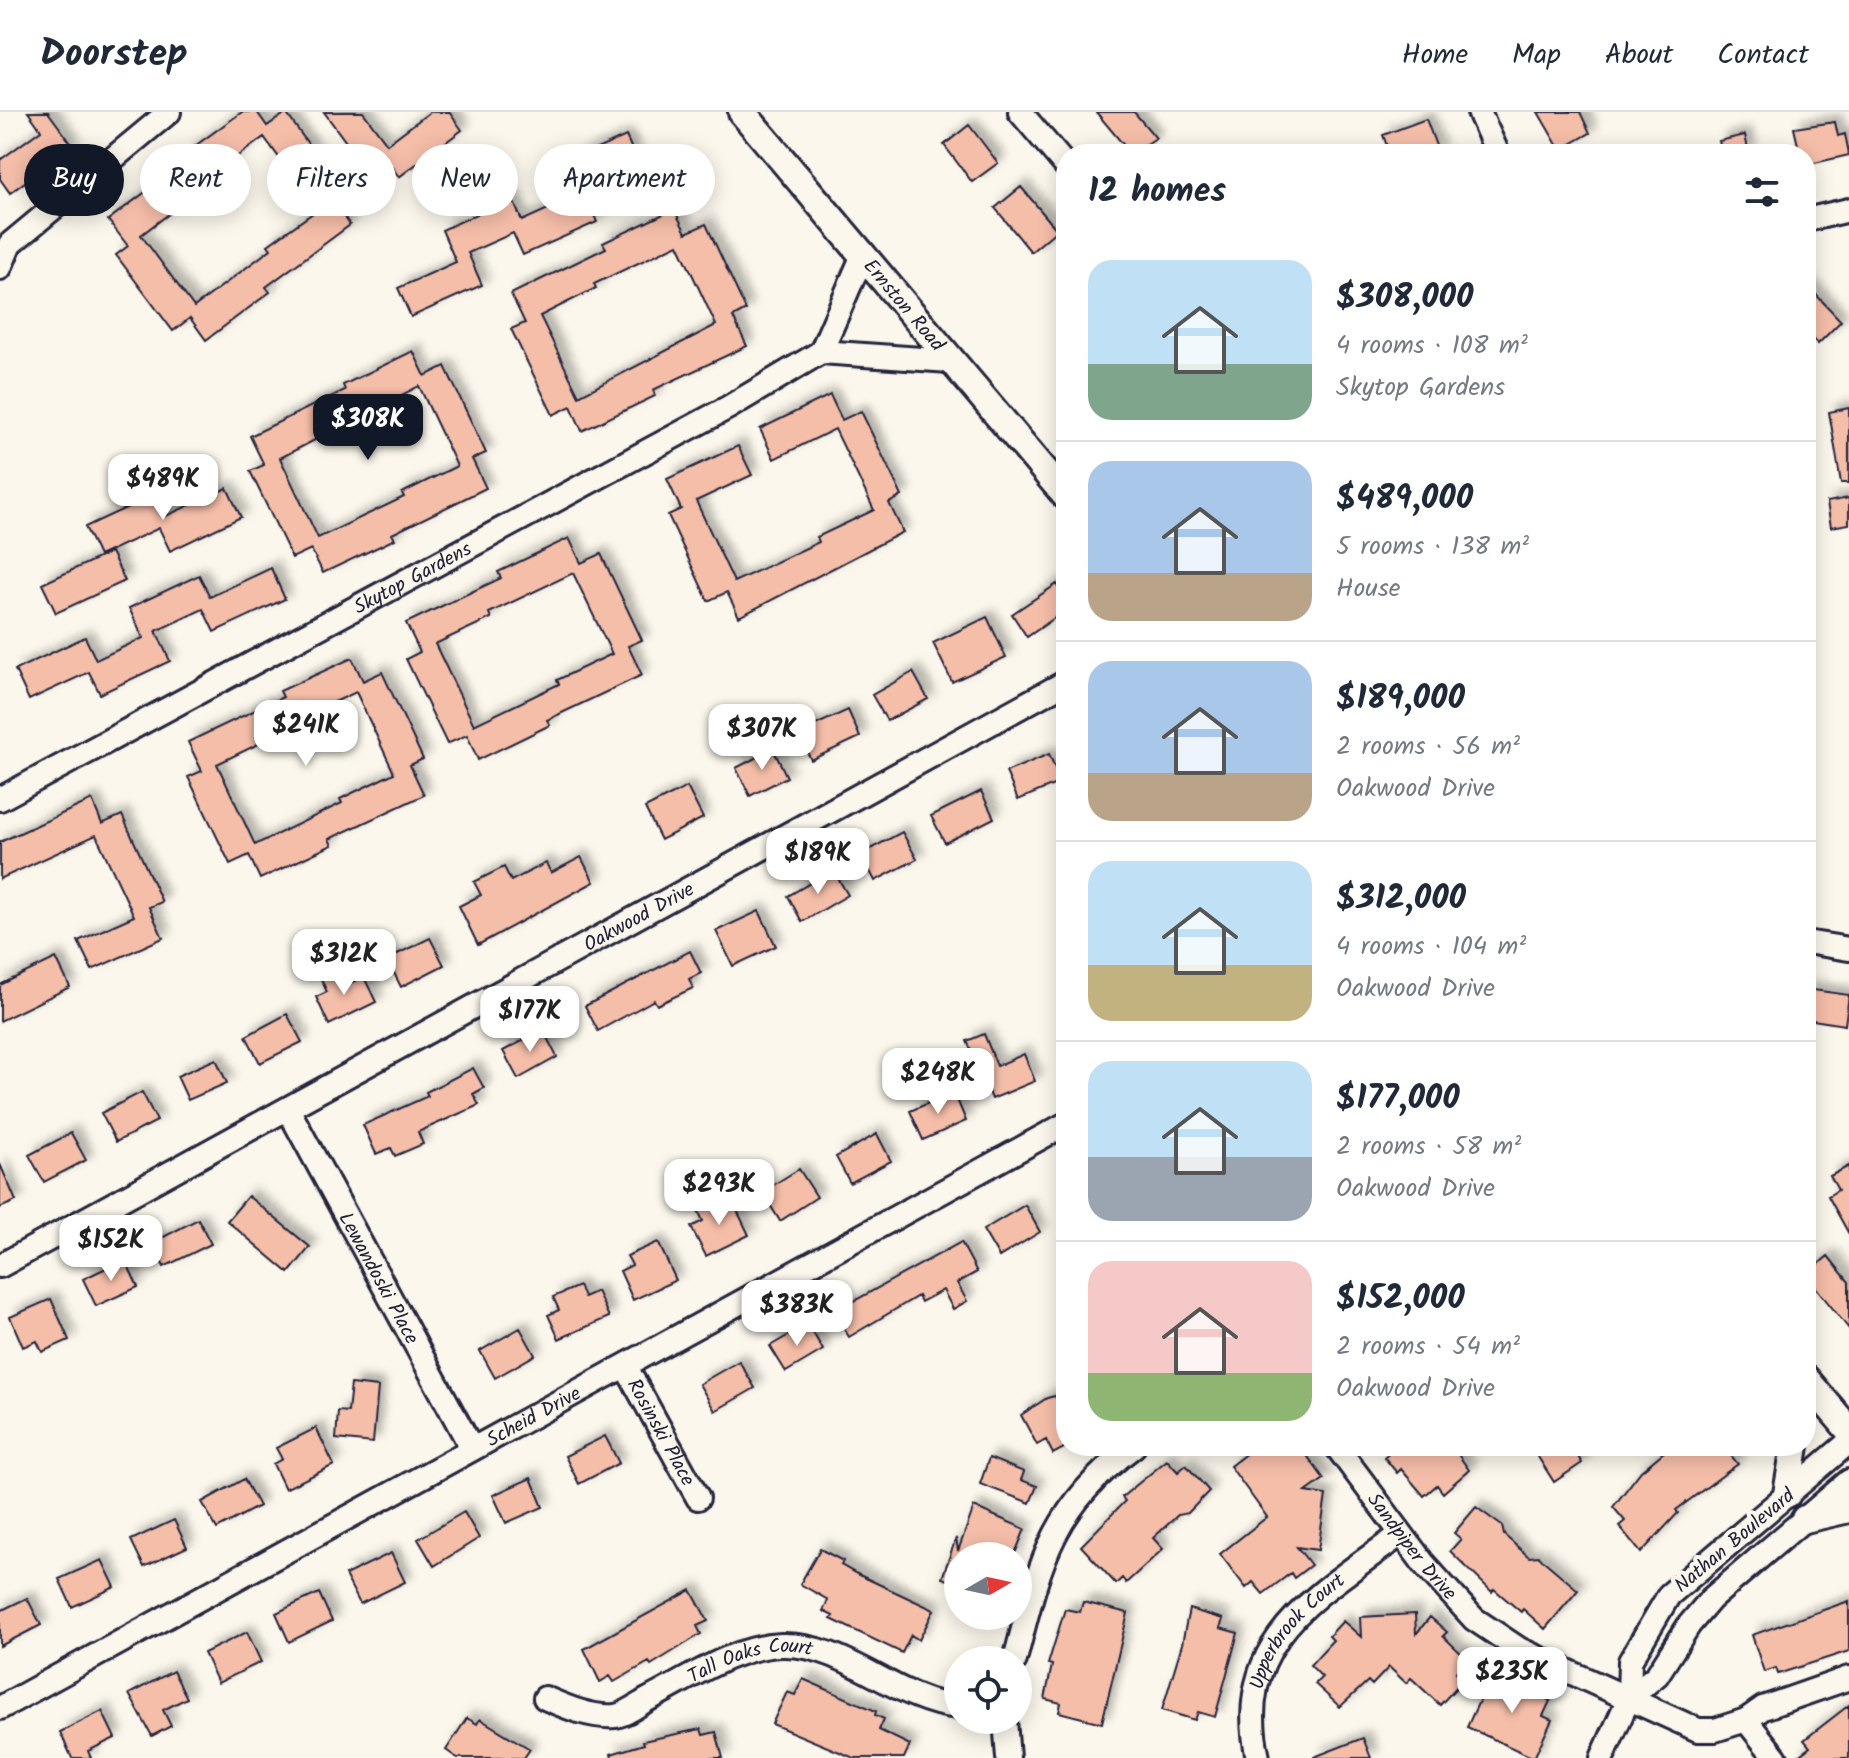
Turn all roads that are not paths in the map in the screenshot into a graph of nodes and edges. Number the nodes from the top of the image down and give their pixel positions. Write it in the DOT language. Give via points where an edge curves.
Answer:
graph roads {
  1 [pos="169,112"];
  2 [pos="742,112"];
  3 [pos="1020,112"];
  4 [pos="1479,112"];
  5 [pos="1493,144"];
  6 [pos="1056,154"];
  7 [pos="1849,210"];
  8 [pos="1816,218"];
  9 [pos="862,257"];
  10 [pos="0,268"];
  11 [pos="821,352"];
  12 [pos="950,361"];
  13 [pos="1056,484"];
  14 [pos="1056,687"];
  15 [pos="0,799"];
  16 [pos="1816,944"];
  17 [pos="1849,949"];
  18 [pos="288,1109"];
  19 [pos="1056,1130"];
  20 [pos="0,1266"];
  21 [pos="626,1367"];
  22 [pos="1816,1391"];
  23 [pos="1849,1430"];
  24 [pos="1849,1442"];
  25 [pos="471,1447"];
  26 [pos="1122,1456"];
  27 [pos="1343,1456"];
  28 [pos="1793,1456"];
  29 [pos="1849,1481"];
  30 [pos="1787,1494"];
  31 [pos="698,1498"];
  32 [pos="1849,1509"];
  33 [pos="1805,1519"];
  34 [pos="1401,1534"];
  35 [pos="1019,1646"];
  36 [pos="1849,1678"];
  37 [pos="545,1698"];
  38 [pos="1629,1698"];
  39 [pos="944,1703"];
  40 [pos="0,1708"];
  41 [pos="1746,1720"];
  42 [pos="1006,1734"];
  43 [pos="1008,1758"];
  44 [pos="1258,1758"];
  45 [pos="1602,1758"];
  46 [pos="1776,1758"];
  1 -- 10 [label="street" via="10,244"];
  2 -- 9 [label="street, Ernston Road"];
  3 -- 6 [label="street"];
  4 -- 5 [label="street"];
  7 -- 8 [label="street"];
  9 -- 11 [label="street"];
  9 -- 12 [label="street, Ernston Road"];
  11 -- 12 [label="street"];
  11 -- 15 [label="street, Skytop Gardens" via="729,407"];
  12 -- 13 [label="street, Ernston Road"];
  14 -- 18 [label="street, Oakwood Drive"];
  16 -- 17 [label="street"];
  18 -- 20 [label="street, Oakwood Drive"];
  18 -- 25 [label="street, Lewandoski Place"];
  19 -- 21 [label="street, Scheid Drive"];
  21 -- 25 [label="street, Scheid Drive"];
  21 -- 31 [label="street, Rosinski Place"];
  22 -- 23 [label="street"];
  24 -- 30 [label="street, Nathan Boulevard"];
  25 -- 40 [label="street, Scheid Drive"];
  26 -- 35 [label="street" via="1089,1483 1049,1540"];
  27 -- 34 [label="street, Sandpiper Drive"];
  28 -- 30 [label="street"];
  29 -- 33 [label="street, Nathan Boulevard"];
  30 -- 38 [label="street, Nathan Boulevard" via="1658,1609 1630,1661"];
  32 -- 33 [label="street"];
  33 -- 38 [label="street, Nathan Boulevard" via="1711,1599 1657,1675"];
  34 -- 38 [label="street, Sandpiper Drive" via="1448,1593 1494,1635"];
  34 -- 44 [label="street, Upperbrook Court" via="1305,1606 1269,1647 1253,1695"];
  36 -- 41 [label="street, Sandpiper Drive" via="1763,1708"];
  37 -- 39 [label="street, Tall Oaks Court" via="578,1712 617,1716 728,1659 782,1645 834,1656 915,1696"];
  38 -- 41 [label="street, Sandpiper Drive" via="1698,1730"];
  38 -- 45 [label="street, Nathan Boulevard"];
  41 -- 46 [label="street"];
  42 -- 43 [label="street"];
}
